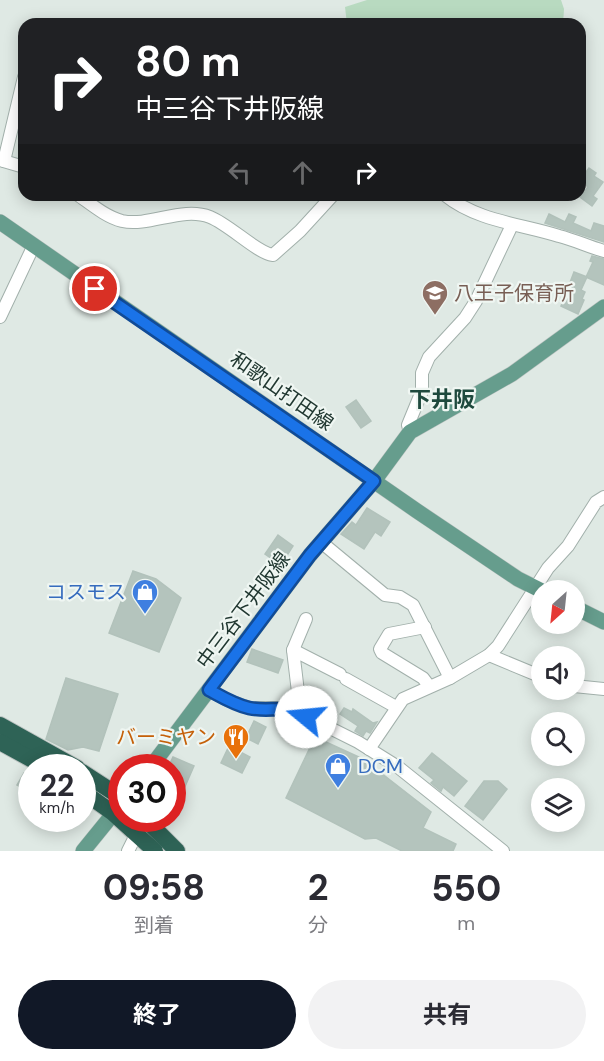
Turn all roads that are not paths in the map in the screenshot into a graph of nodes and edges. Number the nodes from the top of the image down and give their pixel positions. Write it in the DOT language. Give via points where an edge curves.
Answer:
graph roads {
  1 [pos="18,100"];
  2 [pos="2,160"];
  3 [pos="18,165"];
  4 [pos="88,201"];
  5 [pos="328,201"];
  6 [pos="455,201"];
  7 [pos="0,222"];
  8 [pos="512,225"];
  9 [pos="34,245"];
  10 [pos="604,251"];
  11 [pos="604,307"];
  12 [pos="0,317"];
  13 [pos="410,432"];
  14 [pos="374,481"];
  15 [pos="604,497"];
  16 [pos="321,542"];
  17 [pos="543,580"];
  18 [pos="531,586"];
  19 [pos="531,601"];
  20 [pos="585,612"];
  21 [pos="306,619"];
  22 [pos="604,622"];
  23 [pos="425,627"];
  24 [pos="293,650"];
  25 [pos="489,655"];
  26 [pos="531,672"];
  27 [pos="450,678"];
  28 [pos="429,686"];
  29 [pos="585,687"];
  30 [pos="604,689"];
  31 [pos="209,690"];
  32 [pos="396,707"];
  33 [pos="292,709"];
  34 [pos="0,725"];
  35 [pos="0,742"];
  36 [pos="369,749"];
  37 [pos="22,754"];
  38 [pos="52,754"];
  39 [pos="161,754"];
  40 [pos="96,784"];
  41 [pos="108,794"];
  42 [pos="108,818"];
  43 [pos="138,832"];
  44 [pos="144,832"];
  45 [pos="150,832"];
  46 [pos="83,851"];
  47 [pos="128,851"];
  48 [pos="155,851"];
  49 [pos="177,851"];
  50 [pos="503,851"];
  1 -- 2 [label="street"];
  2 -- 3 [label="street"];
  4 -- 5 [label="street" via="120,220 208,216 273,255"];
  6 -- 8 [label="street"];
  7 -- 9 [label="main road, 和歌山打田線"];
  8 -- 10 [label="street"];
  8 -- 13 [label="street" via="476,301 429,357 422,373 422,391 408,426"];
  9 -- 12 [label="street"];
  9 -- 14 [label="main road, 和歌山打田線"];
  11 -- 13 [label="main road" via="512,374"];
  13 -- 14 [label="main road, 中三谷下井阪線"];
  14 -- 16 [label="main road, 中三谷下井阪線"];
  14 -- 18 [label="main road, 和歌山打田線"];
  15 -- 17 [label="street" via="596,502"];
  16 -- 23 [label="street" via="385,594 410,602"];
  16 -- 31 [label="main road, 中三谷下井阪線"];
  19 -- 25 [label="street"];
  20 -- 22 [label="main road"];
  21 -- 24 [label="street"];
  23 -- 27 [label="street"];
  23 -- 28 [label="street" via="389,634 380,649"];
  24 -- 32 [label="street"];
  24 -- 33 [label="street" via="298,692"];
  25 -- 26 [label="street"];
  25 -- 27 [label="street"];
  27 -- 28 [label="street"];
  28 -- 32 [label="street" via="402,699"];
  29 -- 30 [label="street"];
  31 -- 33 [label="street" via="250,708"];
  31 -- 39 [label="main road, 中三谷下井阪線"];
  32 -- 36 [label="street"];
  33 -- 36 [label="street"];
  34 -- 38 [label="highway"];
  35 -- 37 [label="highway"];
  36 -- 50 [label="street" via="398,767"];
  40 -- 41 [label="highway"];
  42 -- 46 [label="main road"];
  43 -- 47 [label="street"];
  44 -- 48 [label="highway"];
  45 -- 49 [label="highway"];
}
